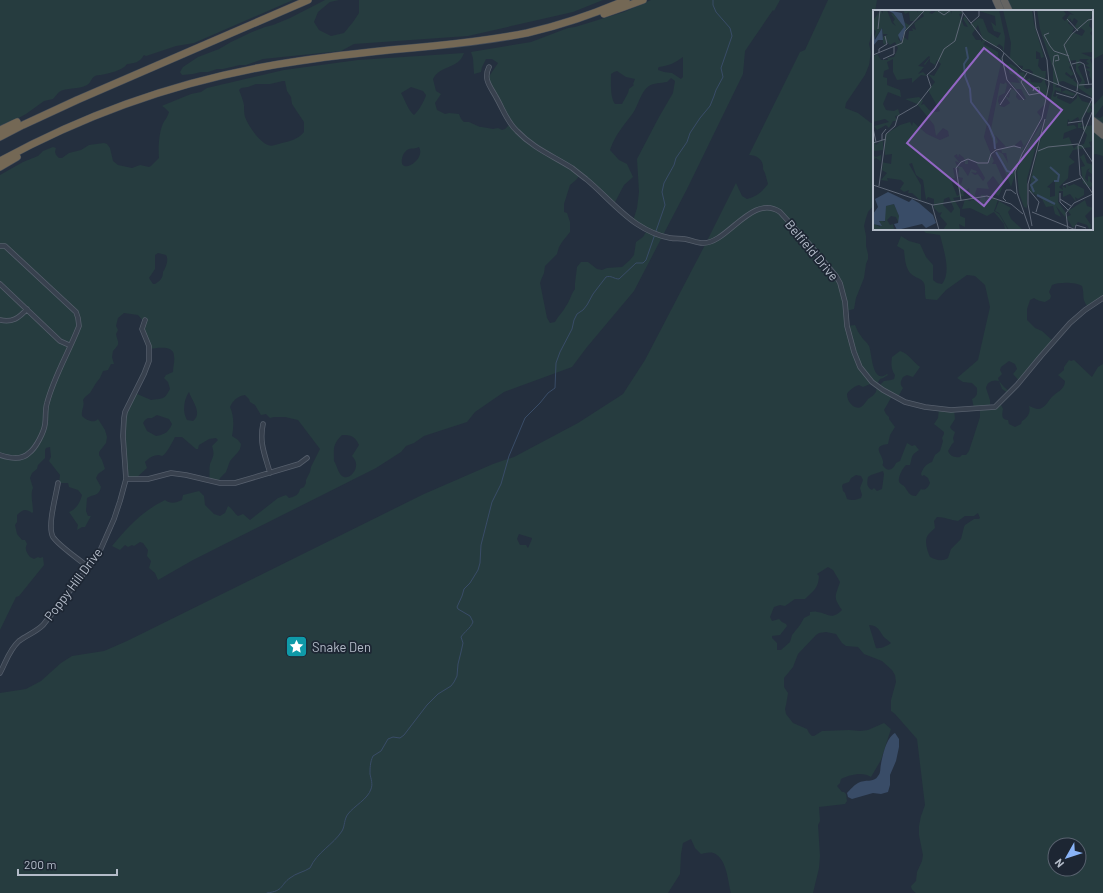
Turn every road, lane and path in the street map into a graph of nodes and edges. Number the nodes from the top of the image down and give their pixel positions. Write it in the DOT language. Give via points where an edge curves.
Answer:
graph roads {
  1 [pos="308,0"];
  2 [pos="626,0"];
  3 [pos="643,0"];
  4 [pos="996,0"];
  5 [pos="1004,0"];
  6 [pos="1001,10"];
  7 [pos="1008,10"];
  8 [pos="578,18"];
  9 [pos="489,67"];
  10 [pos="50,112"];
  11 [pos="1093,121"];
  12 [pos="73,125"];
  13 [pos="1093,127"];
  14 [pos="1103,128"];
  15 [pos="0,130"];
  16 [pos="1103,135"];
  17 [pos="0,136"];
  18 [pos="0,161"];
  19 [pos="0,167"];
  20 [pos="0,246"];
  21 [pos="0,284"];
  22 [pos="1103,298"];
  23 [pos="27,309"];
  24 [pos="0,320"];
  25 [pos="145,320"];
  26 [pos="69,346"];
  27 [pos="263,424"];
  28 [pos="0,455"];
  29 [pos="306,458"];
  30 [pos="270,473"];
  31 [pos="126,479"];
  32 [pos="58,482"];
  33 [pos="88,567"];
  34 [pos="0,673"];
  1 -- 10 [label="highway"];
  2 -- 8 [label="highway"];
  3 -- 8 [label="highway" via="606,13"];
  4 -- 6 [label="highway"];
  5 -- 7 [label="highway"];
  8 -- 12 [label="highway" via="538,30 491,39 253,68 172,89"];
  9 -- 22 [label="street, Belfield Drive" via="486,78 517,132 542,152 573,168 641,226 662,236 704,244 716,239 754,212 764,208 776,210 812,246 840,283 850,339 857,360 866,375 877,386 909,404 951,410 995,407 1070,323"];
  10 -- 15 [label="highway" via="26,118"];
  10 -- 17 [label="highway"];
  11 -- 14 [label="highway"];
  12 -- 18 [label="highway"];
  12 -- 19 [label="highway"];
  13 -- 16 [label="highway"];
  20 -- 26 [label="street" via="5,246 76,312 79,326"];
  21 -- 23 [label="street"];
  23 -- 24 [label="street" via="14,320"];
  23 -- 26 [label="street" via="60,341"];
  25 -- 31 [label="street, Poppy Hill Drive" via="142,329 149,346 149,361 124,418"];
  26 -- 28 [label="street" via="46,404 45,425 37,443 25,456 16,458"];
  27 -- 30 [label="street" via="261,445"];
  29 -- 30 [label="street" via="299,464"];
  30 -- 31 [label="street" via="228,484 172,473"];
  31 -- 33 [label="street, Poppy Hill Drive" via="100,553"];
  32 -- 33 [label="street" via="51,519 52,533 57,542"];
  33 -- 34 [label="street, Poppy Hill Drive" via="43,625 12,649"];
}
